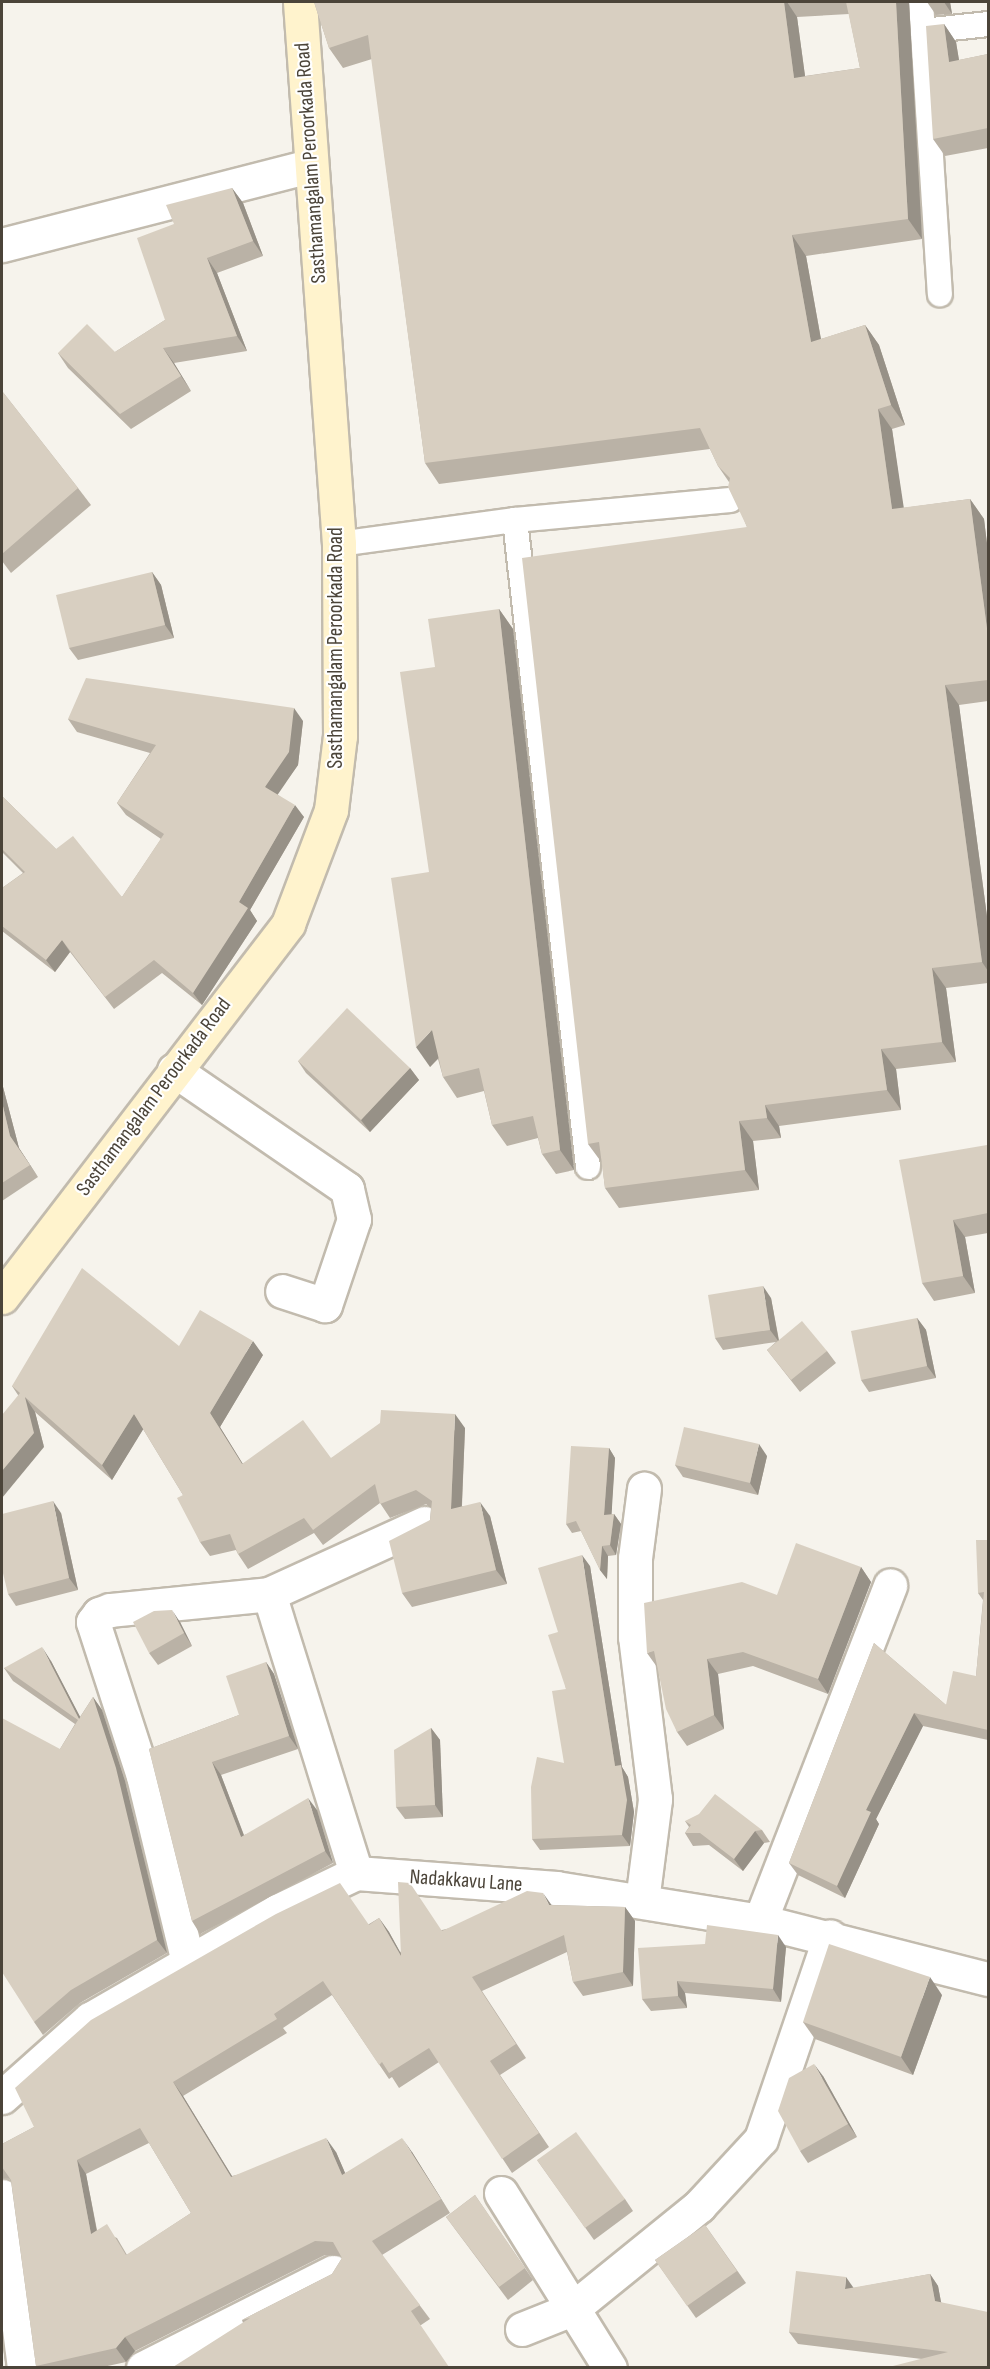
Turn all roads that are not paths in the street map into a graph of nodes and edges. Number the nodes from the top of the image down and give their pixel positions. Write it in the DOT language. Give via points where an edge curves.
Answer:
graph roads {
  1 [pos="300,2"];
  2 [pos="921,2"];
  3 [pos="988,24"];
  4 [pos="923,31"];
  5 [pos="310,166"];
  6 [pos="2,245"];
  7 [pos="940,294"];
  8 [pos="730,500"];
  9 [pos="515,520"];
  10 [pos="339,544"];
  11 [pos="174,1070"];
  12 [pos="588,1167"];
  13 [pos="282,1291"];
  14 [pos="2,1297"];
  15 [pos="644,1489"];
  16 [pos="424,1523"];
  17 [pos="890,1585"];
  18 [pos="269,1594"];
  19 [pos="356,1873"];
  20 [pos="642,1901"];
  21 [pos="760,1921"];
  22 [pos="830,1936"];
  23 [pos="188,1962"];
  24 [pos="986,1973"];
  25 [pos="2,2097"];
  26 [pos="501,2193"];
  27 [pos="2,2196"];
  28 [pos="333,2272"];
  29 [pos="572,2309"];
  30 [pos="522,2329"];
  31 [pos="24,2367"];
  32 [pos="143,2367"];
  33 [pos="610,2367"];
  1 -- 5 [label="street, Sasthamangalam Peroorkada Road"];
  2 -- 4 [label="lane"];
  3 -- 4 [label="lane"];
  4 -- 7 [label="lane"];
  5 -- 6 [label="street"];
  5 -- 10 [label="street, Sasthamangalam Peroorkada Road"];
  8 -- 9 [label="lane"];
  9 -- 10 [label="lane"];
  9 -- 12 [label="lane"];
  10 -- 11 [label="street, Sasthamangalam Peroorkada Road" via="340,736 331,810 288,924"];
  11 -- 13 [label="street" via="347,1189 354,1218 325,1305"];
  11 -- 14 [label="street, Sasthamangalam Peroorkada Road"];
  15 -- 20 [label="street" via="635,1558 635,1637 654,1799"];
  16 -- 18 [label="street"];
  17 -- 21 [label="street"];
  18 -- 19 [label="street"];
  18 -- 23 [label="street" via="110,1610 99,1614 93,1622 143,1776"];
  19 -- 20 [label="street, Nadakkavu Lane" via="556,1888"];
  19 -- 23 [label="street, Nadakkavu Lane" via="277,1911"];
  20 -- 21 [label="street, Nadakkavu Lane"];
  21 -- 22 [label="street, Nadakkavu Lane"];
  22 -- 24 [label="street, Nadakkavu Lane" via="887,1956"];
  22 -- 29 [label="street" via="761,2139 699,2206"];
  23 -- 25 [label="street, Nadakkavu Lane" via="90,2019"];
  26 -- 29 [label="street"];
  27 -- 31 [label="street"];
  28 -- 32 [label="street"];
  29 -- 30 [label="street"];
  29 -- 33 [label="street"];
}
